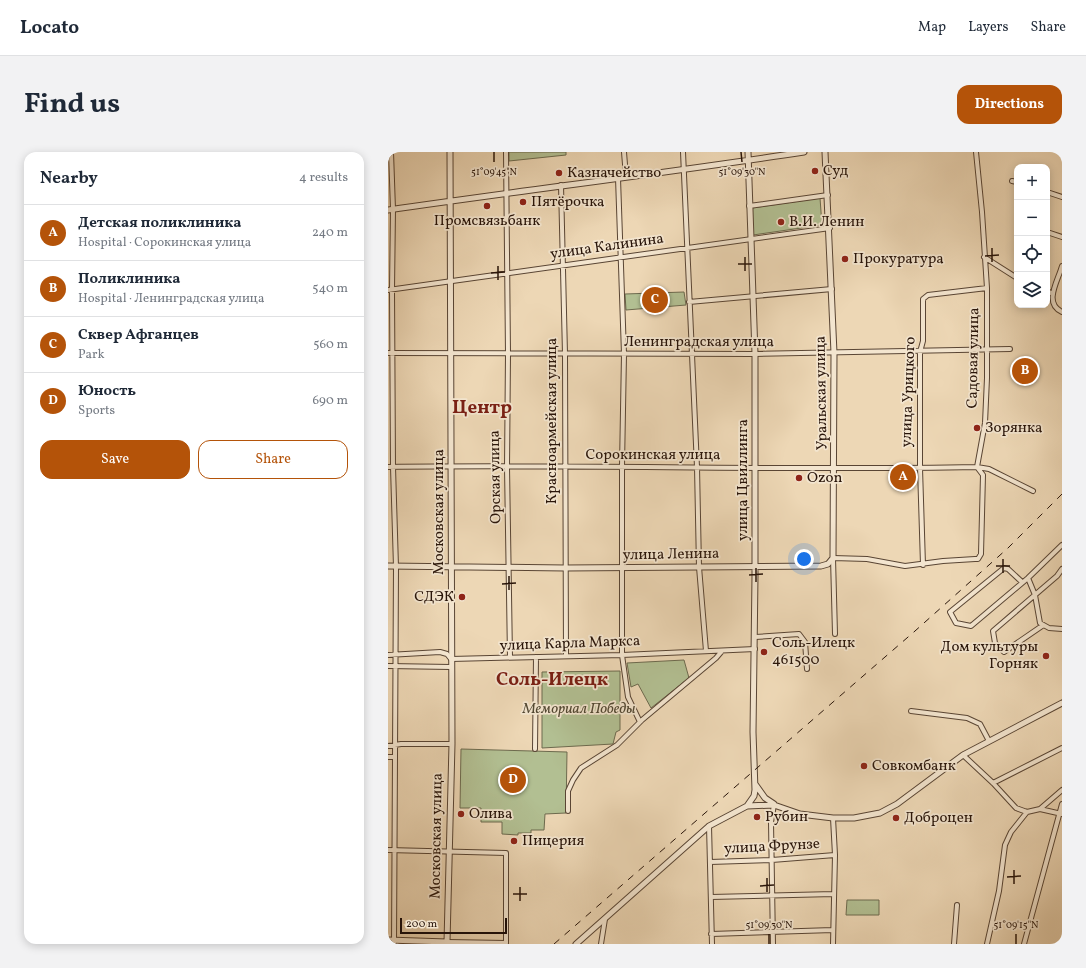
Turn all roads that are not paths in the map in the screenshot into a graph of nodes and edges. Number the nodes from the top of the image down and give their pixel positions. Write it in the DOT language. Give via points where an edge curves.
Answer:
graph roads {
  1 [pos="391,152"];
  2 [pos="450,152"];
  3 [pos="506,152"];
  4 [pos="624,152"];
  5 [pos="683,152"];
  6 [pos="748,152"];
  7 [pos="804,152"];
  8 [pos="825,152"];
  9 [pos="976,152"];
  10 [pos="748,160"];
  11 [pos="683,169"];
  12 [pos="626,177"];
  13 [pos="618,178"];
  14 [pos="561,185"];
  15 [pos="1050,193"];
  16 [pos="505,195"];
  17 [pos="828,196"];
  18 [pos="1062,197"];
  19 [pos="451,202"];
  20 [pos="750,206"];
  21 [pos="391,210"];
  22 [pos="830,228"];
  23 [pos="1050,233"];
  24 [pos="1062,237"];
  25 [pos="751,238"];
  26 [pos="687,248"];
  27 [pos="622,257"];
  28 [pos="984,257"];
  29 [pos="563,265"];
  30 [pos="1062,266"];
  31 [pos="507,274"];
  32 [pos="1014,276"];
  33 [pos="449,281"];
  34 [pos="987,288"];
  35 [pos="832,289"];
  36 [pos="390,290"];
  37 [pos="1050,293"];
  38 [pos="1053,294"];
  39 [pos="752,296"];
  40 [pos="689,302"];
  41 [pos="1062,312"];
  42 [pos="1010,349"];
  43 [pos="987,350"];
  44 [pos="920,352"];
  45 [pos="834,353"];
  46 [pos="390,354"];
  47 [pos="508,354"];
  48 [pos="565,354"];
  49 [pos="624,354"];
  50 [pos="692,354"];
  51 [pos="755,354"];
  52 [pos="451,355"];
  53 [pos="622,466"];
  54 [pos="393,467"];
  55 [pos="451,467"];
  56 [pos="507,467"];
  57 [pos="564,467"];
  58 [pos="697,467"];
  59 [pos="977,467"];
  60 [pos="388,468"];
  61 [pos="835,468"];
  62 [pos="920,468"];
  63 [pos="754,469"];
  64 [pos="1033,491"];
  65 [pos="1062,546"];
  66 [pos="833,558"];
  67 [pos="975,559"];
  68 [pos="923,565"];
  69 [pos="388,566"];
  70 [pos="396,566"];
  71 [pos="756,566"];
  72 [pos="700,567"];
  73 [pos="452,568"];
  74 [pos="509,568"];
  75 [pos="565,568"];
  76 [pos="622,568"];
  77 [pos="1062,569"];
  78 [pos="1028,578"];
  79 [pos="1022,582"];
  80 [pos="1035,595"];
  81 [pos="1042,626"];
  82 [pos="1062,630"];
  83 [pos="835,634"];
  84 [pos="755,637"];
  85 [pos="755,649"];
  86 [pos="706,651"];
  87 [pos="722,651"];
  88 [pos="396,654"];
  89 [pos="388,655"];
  90 [pos="622,655"];
  91 [pos="566,656"];
  92 [pos="510,657"];
  93 [pos="536,657"];
  94 [pos="451,659"];
  95 [pos="388,666"];
  96 [pos="396,666"];
  97 [pos="451,667"];
  98 [pos="807,669"];
  99 [pos="1062,703"];
  100 [pos="911,711"];
  101 [pos="640,722"];
  102 [pos="989,742"];
  103 [pos="452,744"];
  104 [pos="388,746"];
  105 [pos="394,746"];
  106 [pos="1062,748"];
  107 [pos="535,749"];
  108 [pos="963,755"];
  109 [pos="388,757"];
  110 [pos="395,757"];
  111 [pos="755,783"];
  112 [pos="993,783"];
  113 [pos="1062,790"];
  114 [pos="1062,804"];
  115 [pos="774,805"];
  116 [pos="747,806"];
  117 [pos="1040,809"];
  118 [pos="568,811"];
  119 [pos="1027,812"];
  120 [pos="1060,814"];
  121 [pos="833,818"];
  122 [pos="709,826"];
  123 [pos="388,850"];
  124 [pos="394,850"];
  125 [pos="449,852"];
  126 [pos="835,855"];
  127 [pos="772,860"];
  128 [pos="710,862"];
  129 [pos="834,894"];
  130 [pos="773,895"];
  131 [pos="711,897"];
  132 [pos="958,906"];
  133 [pos="605,919"];
  134 [pos="833,930"];
  135 [pos="773,932"];
  136 [pos="711,934"];
  137 [pos="388,940"];
  138 [pos="394,942"];
  139 [pos="447,943"];
  140 [pos="506,943"];
  141 [pos="576,944"];
  142 [pos="601,944"];
  143 [pos="712,944"];
  144 [pos="774,944"];
  145 [pos="833,944"];
  146 [pos="954,944"];
  147 [pos="987,944"];
  148 [pos="1024,944"];
  1 -- 21 [label="street"];
  2 -- 19 [label="street, Московская улица"];
  3 -- 16 [label="street, Орская улица"];
  4 -- 12 [label="street"];
  5 -- 11 [label="street"];
  6 -- 10 [label="street, улица Цвиллинга"];
  7 -- 10 [label="street"];
  8 -- 17 [label="street, Уральская улица"];
  9 -- 28 [label="street, Садовая улица"];
  10 -- 11 [label="street"];
  10 -- 20 [label="street, улица Цвиллинга"];
  11 -- 12 [label="street"];
  11 -- 26 [label="street"];
  12 -- 13 [label="street"];
  13 -- 14 [label="street"];
  13 -- 27 [label="street"];
  14 -- 16 [label="street"];
  14 -- 29 [label="street, Красноармейская улица"];
  15 -- 18 [label="street"];
  16 -- 19 [label="street"];
  16 -- 31 [label="street, Орская улица"];
  17 -- 20 [label="street"];
  17 -- 22 [label="street, Уральская улица"];
  19 -- 21 [label="street"];
  19 -- 33 [label="street, Московская улица"];
  20 -- 25 [label="street, улица Цвиллинга"];
  21 -- 36 [label="street"];
  22 -- 25 [label="street, улица Калинина"];
  22 -- 35 [label="street, Уральская улица"];
  23 -- 24 [label="street"];
  25 -- 26 [label="street, улица Калинина"];
  25 -- 39 [label="street, улица Цвиллинга"];
  26 -- 27 [label="street, улица Калинина"];
  26 -- 40 [label="street"];
  27 -- 29 [label="street, улица Калинина"];
  27 -- 49 [label="street"];
  28 -- 32 [label="street"];
  28 -- 34 [label="street, Садовая улица"];
  29 -- 31 [label="street, улица Калинина"];
  29 -- 48 [label="street, Красноармейская улица"];
  30 -- 38 [label="street"];
  31 -- 33 [label="street, улица Калинина"];
  31 -- 47 [label="street, Орская улица"];
  33 -- 36 [label="street, улица Калинина"];
  33 -- 52 [label="street, Московская улица"];
  34 -- 43 [label="street, Садовая улица"];
  34 -- 44 [label="street, улица Урицкого" via="928,295 923,299 923,341"];
  35 -- 39 [label="street"];
  35 -- 45 [label="street, Уральская улица"];
  36 -- 46 [label="street"];
  37 -- 38 [label="street"];
  38 -- 41 [label="street" via="1052,305"];
  39 -- 40 [label="street"];
  39 -- 51 [label="street, улица Цвиллинга"];
  40 -- 50 [label="street"];
  42 -- 43 [label="street, Ленинградская улица"];
  43 -- 44 [label="street, Ленинградская улица"];
  43 -- 59 [label="street, Садовая улица" via="985,423"];
  44 -- 45 [label="street, Ленинградская улица"];
  44 -- 62 [label="street, улица Урицкого"];
  45 -- 51 [label="street, Ленинградская улица"];
  45 -- 61 [label="street, Уральская улица"];
  46 -- 52 [label="street, Ленинградская улица"];
  46 -- 54 [label="street"];
  47 -- 48 [label="street, Ленинградская улица"];
  47 -- 52 [label="street, Ленинградская улица"];
  47 -- 56 [label="street, Орская улица"];
  48 -- 49 [label="street, Ленинградская улица"];
  48 -- 57 [label="street, Красноармейская улица"];
  49 -- 50 [label="street, Ленинградская улица"];
  49 -- 53 [label="street"];
  50 -- 51 [label="street, Ленинградская улица"];
  50 -- 58 [label="street"];
  51 -- 63 [label="street, улица Цвиллинга"];
  52 -- 55 [label="street, Московская улица"];
  53 -- 57 [label="street, Сорокинская улица"];
  53 -- 58 [label="street, Сорокинская улица"];
  53 -- 76 [label="street"];
  54 -- 55 [label="street, Сорокинская улица"];
  54 -- 60 [label="street, Сорокинская улица"];
  54 -- 70 [label="street"];
  55 -- 56 [label="street, Сорокинская улица"];
  55 -- 73 [label="street, Московская улица"];
  56 -- 57 [label="street, Сорокинская улица"];
  56 -- 74 [label="street, Орская улица"];
  57 -- 75 [label="street, Красноармейская улица"];
  58 -- 63 [label="street, Сорокинская улица"];
  58 -- 72 [label="street"];
  59 -- 62 [label="street, Сорокинская улица"];
  59 -- 64 [label="street, Сорокинская улица"];
  59 -- 67 [label="street, Садовая улица" via="983,475 982,530 981,554"];
  61 -- 62 [label="street, Сорокинская улица"];
  61 -- 63 [label="street, Сорокинская улица"];
  61 -- 66 [label="street, Уральская улица"];
  62 -- 68 [label="street, улица Урицкого"];
  63 -- 71 [label="street, улица Цвиллинга"];
  65 -- 78 [label="street"];
  66 -- 68 [label="street, улица Ленина" via="905,566"];
  66 -- 71 [label="street, улица Ленина" via="828,564 821,566"];
  66 -- 83 [label="street, Уральская улица"];
  67 -- 68 [label="street, улица Ленина"];
  69 -- 70 [label="street, улица Ленина"];
  70 -- 73 [label="street, улица Ленина"];
  70 -- 88 [label="street"];
  71 -- 72 [label="street, улица Ленина"];
  71 -- 84 [label="street, улица Цвиллинга"];
  72 -- 76 [label="street, улица Ленина"];
  72 -- 86 [label="street"];
  73 -- 74 [label="street, улица Ленина"];
  73 -- 94 [label="street, Московская улица"];
  74 -- 75 [label="street, улица Ленина"];
  74 -- 92 [label="street, Орская улица"];
  75 -- 76 [label="street, улица Ленина"];
  75 -- 91 [label="street, Красноармейская улица"];
  76 -- 90 [label="street"];
  77 -- 80 [label="street"];
  78 -- 79 [label="street"];
  78 -- 80 [label="street"];
  79 -- 79 [label="street" via="971,626 956,622 950,612 1004,568"];
  80 -- 81 [label="street"];
  80 -- 81 [label="street" via="992,631 995,643 1004,652"];
  81 -- 82 [label="street"];
  84 -- 85 [label="street, улица Цвиллинга"];
  84 -- 98 [label="street" via="795,634 802,636 806,649"];
  85 -- 87 [label="street, улица Карла Маркса"];
  85 -- 111 [label="street, улица Цвиллинга"];
  86 -- 87 [label="street, улица Карла Маркса"];
  86 -- 90 [label="street, улица Карла Маркса"];
  87 -- 101 [label="street"];
  88 -- 89 [label="street, улица Карла Маркса"];
  88 -- 94 [label="street, улица Карла Маркса" via="440,652 447,654"];
  88 -- 96 [label="street"];
  90 -- 91 [label="street, улица Карла Маркса"];
  90 -- 101 [label="street" via="628,697"];
  91 -- 93 [label="street, улица Карла Маркса"];
  92 -- 93 [label="street, улица Карла Маркса"];
  92 -- 94 [label="street, улица Карла Маркса"];
  93 -- 107 [label="street"];
  94 -- 97 [label="street, Московская улица"];
  95 -- 96 [label="street"];
  96 -- 97 [label="street"];
  96 -- 105 [label="street"];
  97 -- 103 [label="street, Московская улица"];
  99 -- 102 [label="street"];
  100 -- 102 [label="street" via="967,718 980,724"];
  101 -- 118 [label="street" via="617,745 581,768 568,791"];
  102 -- 108 [label="street"];
  103 -- 105 [label="street"];
  103 -- 125 [label="street, Московская улица"];
  104 -- 105 [label="street"];
  105 -- 110 [label="street"];
  106 -- 112 [label="street"];
  108 -- 112 [label="street"];
  108 -- 121 [label="street" via="890,808 866,817"];
  109 -- 110 [label="street"];
  110 -- 124 [label="street"];
  111 -- 115 [label="street" via="765,798"];
  111 -- 116 [label="street, улица Цвиллинга" via="754,796"];
  112 -- 119 [label="street" via="1016,808"];
  113 -- 117 [label="street"];
  114 -- 120 [label="street"];
  115 -- 116 [label="street"];
  115 -- 121 [label="street" via="800,814"];
  115 -- 127 [label="street" via="771,822"];
  116 -- 122 [label="street"];
  117 -- 119 [label="street"];
  117 -- 120 [label="street"];
  119 -- 147 [label="street" via="1011,832 1005,845 999,891"];
  120 -- 148 [label="street"];
  121 -- 126 [label="street"];
  122 -- 128 [label="street"];
  122 -- 133 [label="street"];
  123 -- 124 [label="street"];
  124 -- 125 [label="street"];
  124 -- 138 [label="street"];
  125 -- 139 [label="street, Московская улица"];
  125 -- 140 [label="street" via="506,853"];
  126 -- 127 [label="street, улица Фрунзе"];
  126 -- 129 [label="street"];
  127 -- 128 [label="street, улица Фрунзе"];
  127 -- 130 [label="street"];
  128 -- 131 [label="street"];
  129 -- 130 [label="street"];
  129 -- 134 [label="street"];
  130 -- 131 [label="street"];
  130 -- 135 [label="street"];
  131 -- 136 [label="street"];
  132 -- 146 [label="street"];
  133 -- 141 [label="street"];
  133 -- 142 [label="street"];
  134 -- 135 [label="street"];
  134 -- 145 [label="street"];
  135 -- 136 [label="street"];
  135 -- 144 [label="street"];
  136 -- 143 [label="street"];
  137 -- 138 [label="street"];
  138 -- 139 [label="street"];
  139 -- 140 [label="street"];
}
